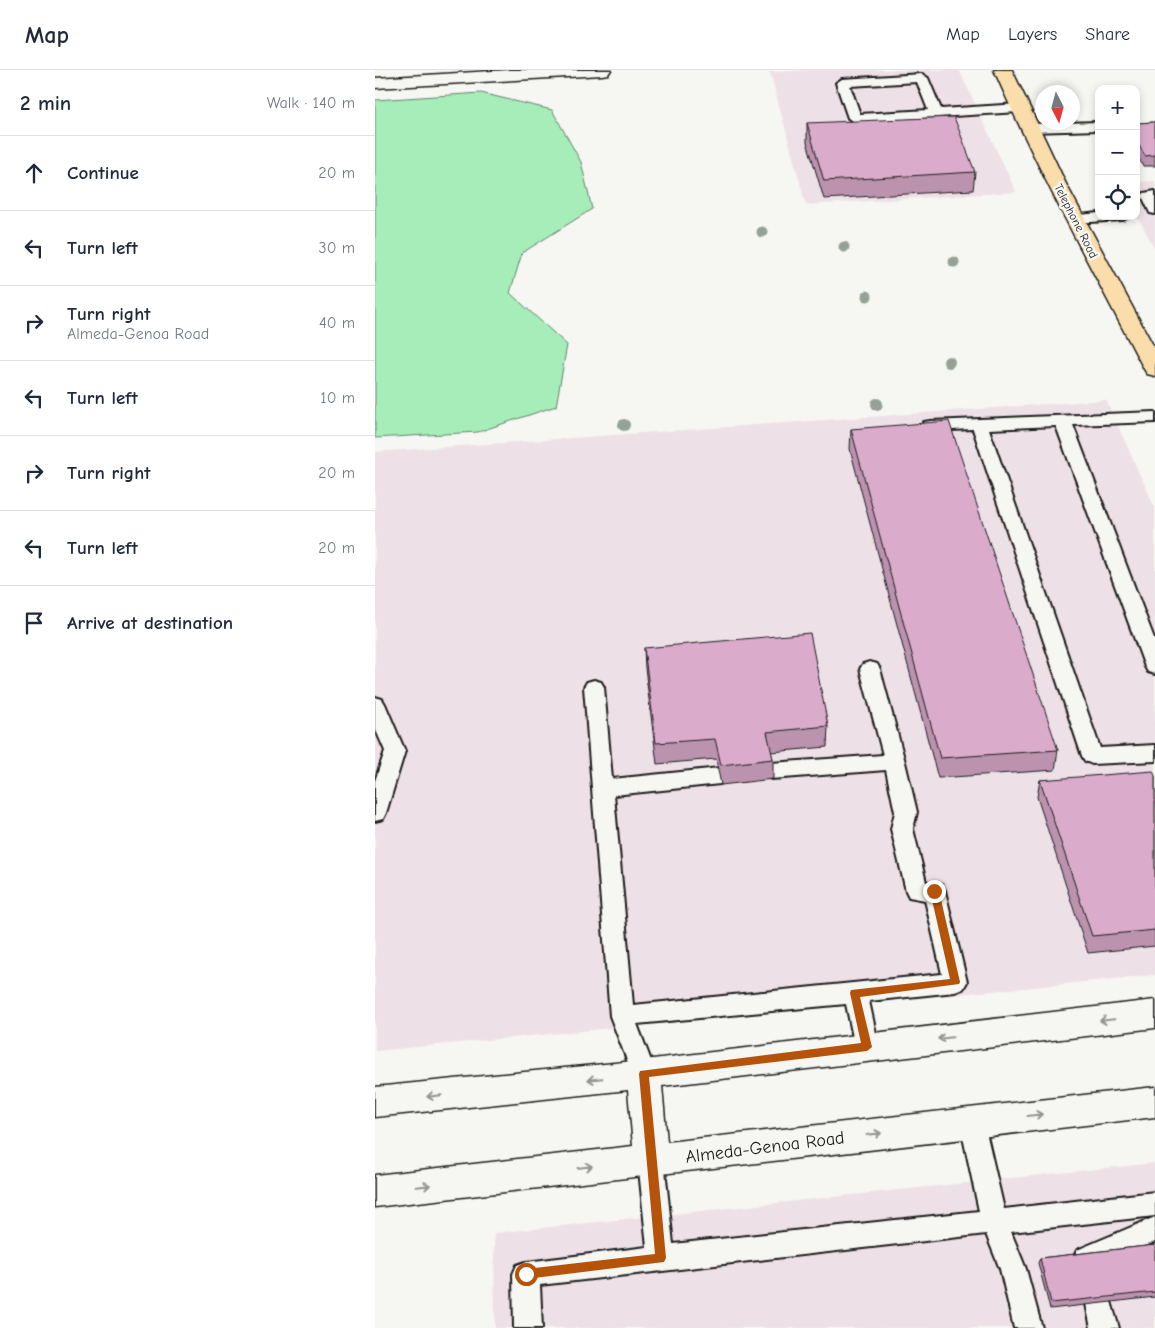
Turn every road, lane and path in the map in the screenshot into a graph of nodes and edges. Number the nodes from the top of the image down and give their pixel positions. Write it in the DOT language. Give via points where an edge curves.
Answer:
graph roads {
  1 [pos="602,70"];
  2 [pos="1003,70"];
  3 [pos="429,75"];
  4 [pos="375,83"];
  5 [pos="1019,108"];
  6 [pos="936,113"];
  7 [pos="1095,126"];
  8 [pos="1030,128"];
  9 [pos="1155,195"];
  10 [pos="1152,213"];
  11 [pos="1095,218"];
  12 [pos="1074,219"];
  13 [pos="1148,343"];
  14 [pos="1155,369"];
  15 [pos="1155,417"];
  16 [pos="1063,422"];
  17 [pos="979,423"];
  18 [pos="930,426"];
  19 [pos="1155,667"];
  20 [pos="870,669"];
  21 [pos="594,687"];
  22 [pos="375,704"];
  23 [pos="1155,753"];
  24 [pos="895,762"];
  25 [pos="771,771"];
  26 [pos="720,776"];
  27 [pos="602,788"];
  28 [pos="375,813"];
  29 [pos="855,993"];
  30 [pos="1155,1014"];
  31 [pos="622,1016"];
  32 [pos="867,1047"];
  33 [pos="644,1074"];
  34 [pos="375,1102"];
  35 [pos="1155,1102"];
  36 [pos="972,1123"];
  37 [pos="651,1160"];
  38 [pos="375,1191"];
  39 [pos="1155,1204"];
  40 [pos="994,1222"];
  41 [pos="1152,1242"];
  42 [pos="661,1258"];
  43 [pos="1086,1258"];
  44 [pos="528,1328"];
  45 [pos="1028,1328"];
  1 -- 3 [label="main road"];
  2 -- 5 [label="main road, Telephone Road"];
  3 -- 4 [label="main road"];
  5 -- 6 [label="lane"];
  5 -- 8 [label="main road, Telephone Road"];
  6 -- 6 [label="lane" via="855,118 843,83 921,78"];
  7 -- 8 [label="lane"];
  8 -- 12 [label="main road, Telephone Road"];
  9 -- 10 [label="lane" via="1149,196"];
  11 -- 12 [label="lane"];
  12 -- 13 [label="main road, Telephone Road"];
  13 -- 14 [label="main road, Telephone Road"];
  15 -- 16 [label="lane"];
  16 -- 17 [label="lane"];
  16 -- 19 [label="lane"];
  17 -- 18 [label="lane"];
  17 -- 23 [label="lane" via="1092,756"];
  20 -- 24 [label="lane"];
  21 -- 27 [label="lane"];
  22 -- 28 [label="lane" via="395,751"];
  24 -- 25 [label="lane"];
  24 -- 29 [label="lane" via="906,812 902,829 917,891 934,891 955,982"];
  26 -- 27 [label="lane"];
  27 -- 31 [label="lane"];
  29 -- 31 [label="lane"];
  29 -- 32 [label="lane"];
  30 -- 32 [label="main road, one-way"];
  31 -- 33 [label="lane"];
  32 -- 33 [label="main road"];
  33 -- 34 [label="main road, one-way"];
  33 -- 37 [label="main road"];
  36 -- 35 [label="main road, Almeda-Genoa Road, one-way"];
  37 -- 36 [label="main road, Almeda-Genoa Road, one-way"];
  36 -- 40 [label="lane"];
  38 -- 37 [label="main road, Almeda-Genoa Road, one-way"];
  37 -- 42 [label="lane"];
  39 -- 40 [label="lane"];
  40 -- 42 [label="lane"];
  40 -- 45 [label="lane" via="1013,1269"];
  41 -- 43 [label="lane"];
  42 -- 44 [label="lane" via="526,1274"];
}
